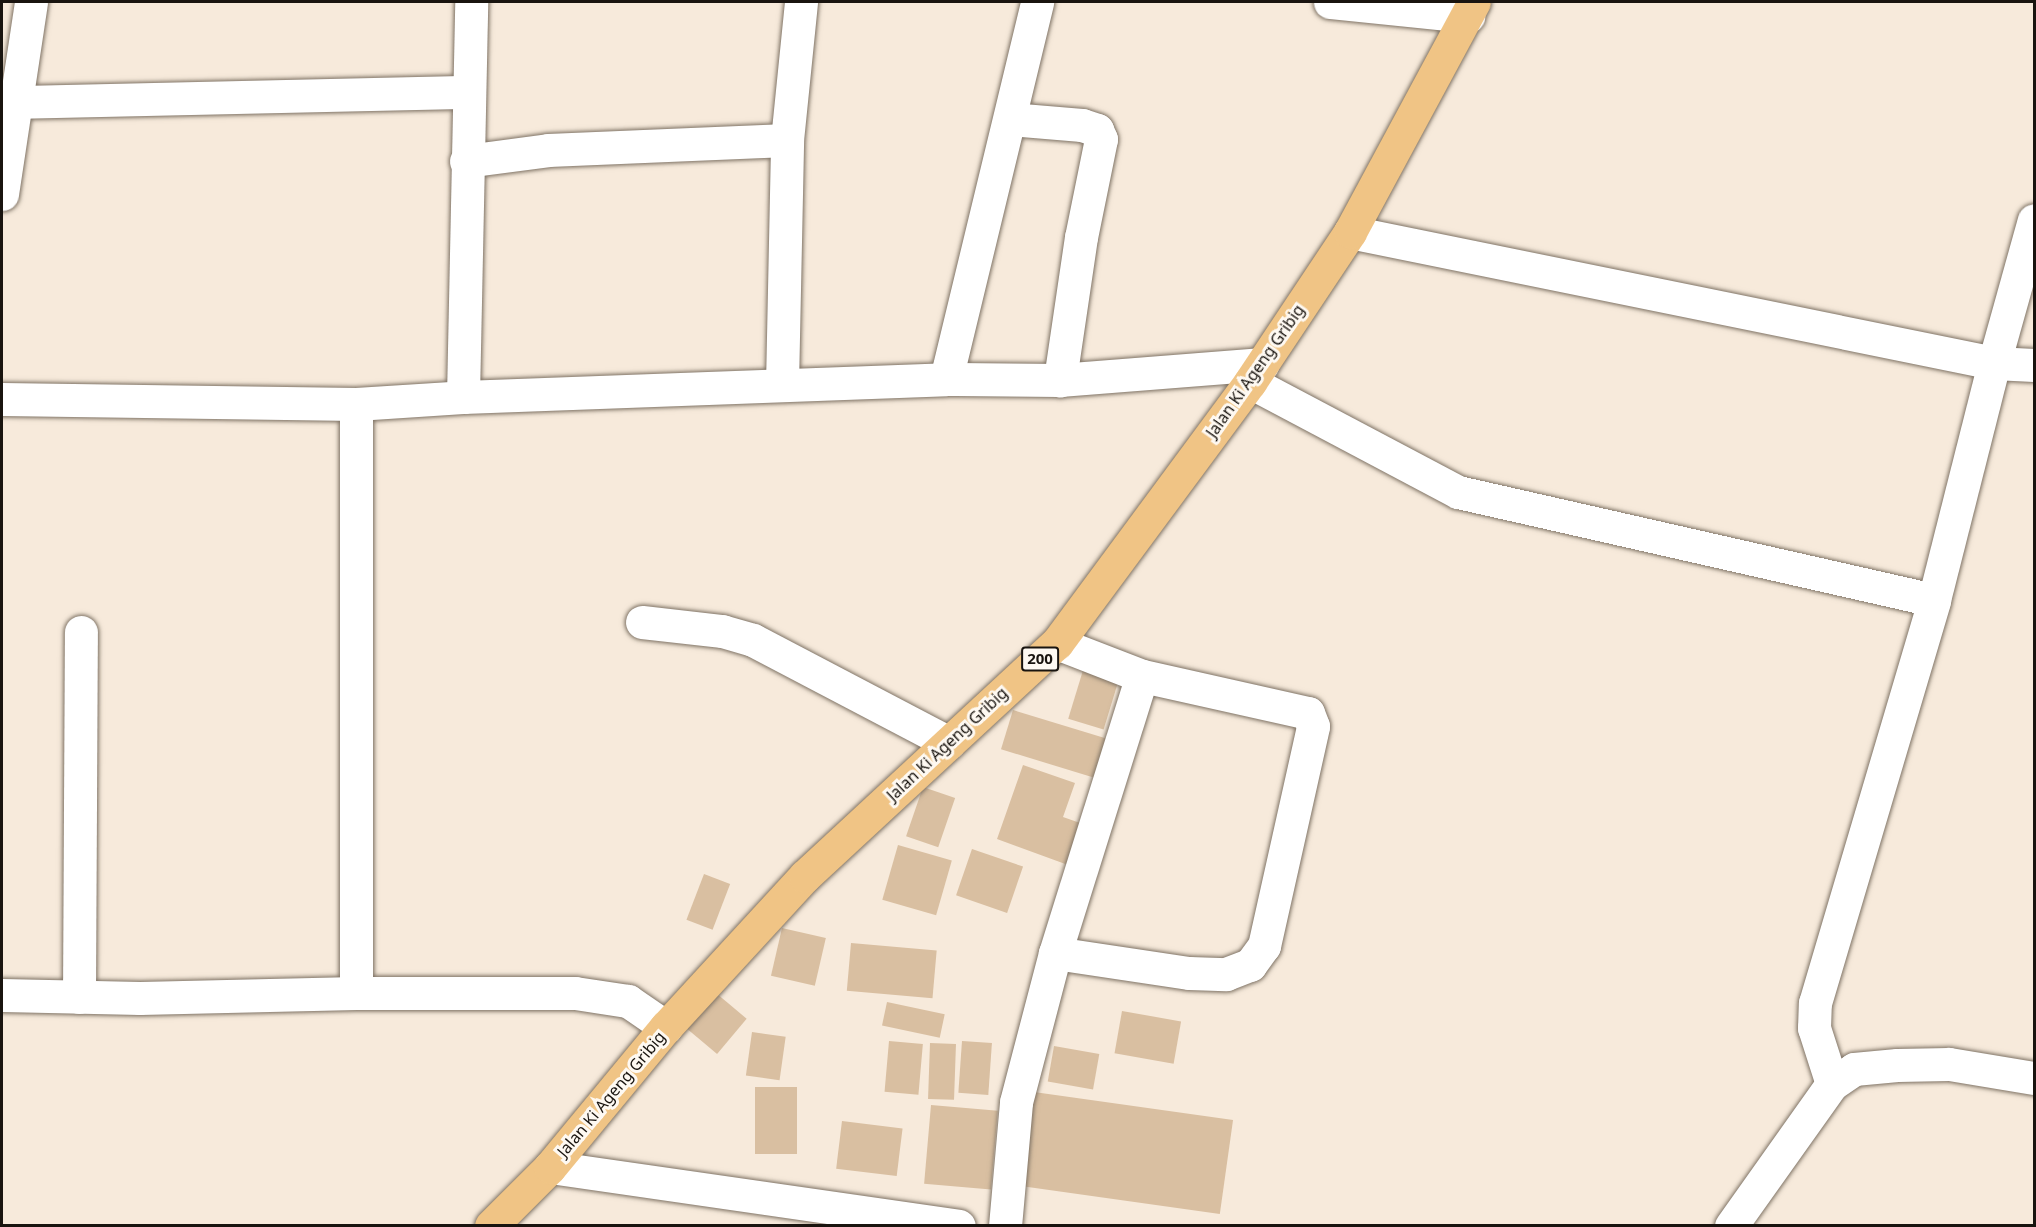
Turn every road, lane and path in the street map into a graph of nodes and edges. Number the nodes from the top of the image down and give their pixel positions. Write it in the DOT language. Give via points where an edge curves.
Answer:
graph roads {
  1 [pos="31,2"];
  2 [pos="471,2"];
  3 [pos="801,2"];
  4 [pos="1037,2"];
  5 [pos="1330,2"];
  6 [pos="1471,9"];
  7 [pos="467,92"];
  8 [pos="16,102"];
  9 [pos="1010,119"];
  10 [pos="787,140"];
  11 [pos="466,161"];
  12 [pos="2,194"];
  13 [pos="2034,220"];
  14 [pos="1350,232"];
  15 [pos="1994,363"];
  16 [pos="2034,365"];
  17 [pos="1256,373"];
  18 [pos="946,379"];
  19 [pos="1060,380"];
  20 [pos="782,385"];
  21 [pos="463,397"];
  22 [pos="2,399"];
  23 [pos="356,404"];
  24 [pos="1934,600"];
  25 [pos="642,621"];
  26 [pos="81,632"];
  27 [pos="1057,643"];
  28 [pos="1142,676"];
  29 [pos="948,743"];
  30 [pos="1055,953"];
  31 [pos="356,993"];
  32 [pos="2,995"];
  33 [pos="79,997"];
  34 [pos="666,1027"];
  35 [pos="2034,1078"];
  36 [pos="1832,1084"];
  37 [pos="550,1167"];
  38 [pos="784,1213"];
  39 [pos="491,1226"];
  40 [pos="959,1226"];
  41 [pos="1005,1226"];
  42 [pos="1731,1226"];
  1 -- 8 [label="street"];
  2 -- 7 [label="street"];
  3 -- 10 [label="street"];
  4 -- 9 [label="street"];
  5 -- 6 [label="street"];
  6 -- 14 [label="main road, Jalan Ki Ageng Gribig / 200"];
  7 -- 8 [label="street"];
  7 -- 11 [label="street"];
  8 -- 12 [label="street"];
  9 -- 18 [label="street"];
  9 -- 19 [label="street" via="1082,125 1097,130 1101,139 1081,237"];
  10 -- 11 [label="street" via="548,150"];
  10 -- 20 [label="street"];
  11 -- 21 [label="street"];
  13 -- 15 [label="street"];
  14 -- 15 [label="street"];
  14 -- 17 [label="main road, Jalan Ki Ageng Gribig / 200"];
  15 -- 16 [label="street"];
  15 -- 24 [label="street"];
  17 -- 19 [label="street"];
  17 -- 24 [label="street" via="1458,492"];
  17 -- 27 [label="main road, Jalan Ki Ageng Gribig / 200"];
  18 -- 19 [label="street"];
  18 -- 20 [label="street"];
  20 -- 21 [label="street"];
  21 -- 23 [label="street"];
  22 -- 23 [label="street"];
  23 -- 31 [label="street"];
  24 -- 36 [label="street" via="1815,1003 1814,1028"];
  25 -- 29 [label="street" via="722,631 753,640"];
  26 -- 33 [label="street"];
  27 -- 28 [label="street"];
  27 -- 29 [label="main road, Jalan Ki Ageng Gribig / 200"];
  28 -- 30 [label="street"];
  28 -- 30 [label="street" via="1308,713 1313,726 1264,946 1250,965 1226,974 1189,973"];
  29 -- 34 [label="main road, Jalan Ki Ageng Gribig / 200" via="805,876"];
  30 -- 41 [label="street" via="1016,1102"];
  31 -- 33 [label="street"];
  31 -- 34 [label="street" via="575,993 628,1001"];
  32 -- 33 [label="street"];
  34 -- 37 [label="main road, Jalan Ki Ageng Gribig / 200"];
  35 -- 36 [label="street" via="1948,1064 1897,1065 1854,1069"];
  36 -- 42 [label="street"];
  37 -- 38 [label="street"];
  37 -- 39 [label="main road, Jalan Ki Ageng Gribig / 200"];
  38 -- 40 [label="street"];
}
